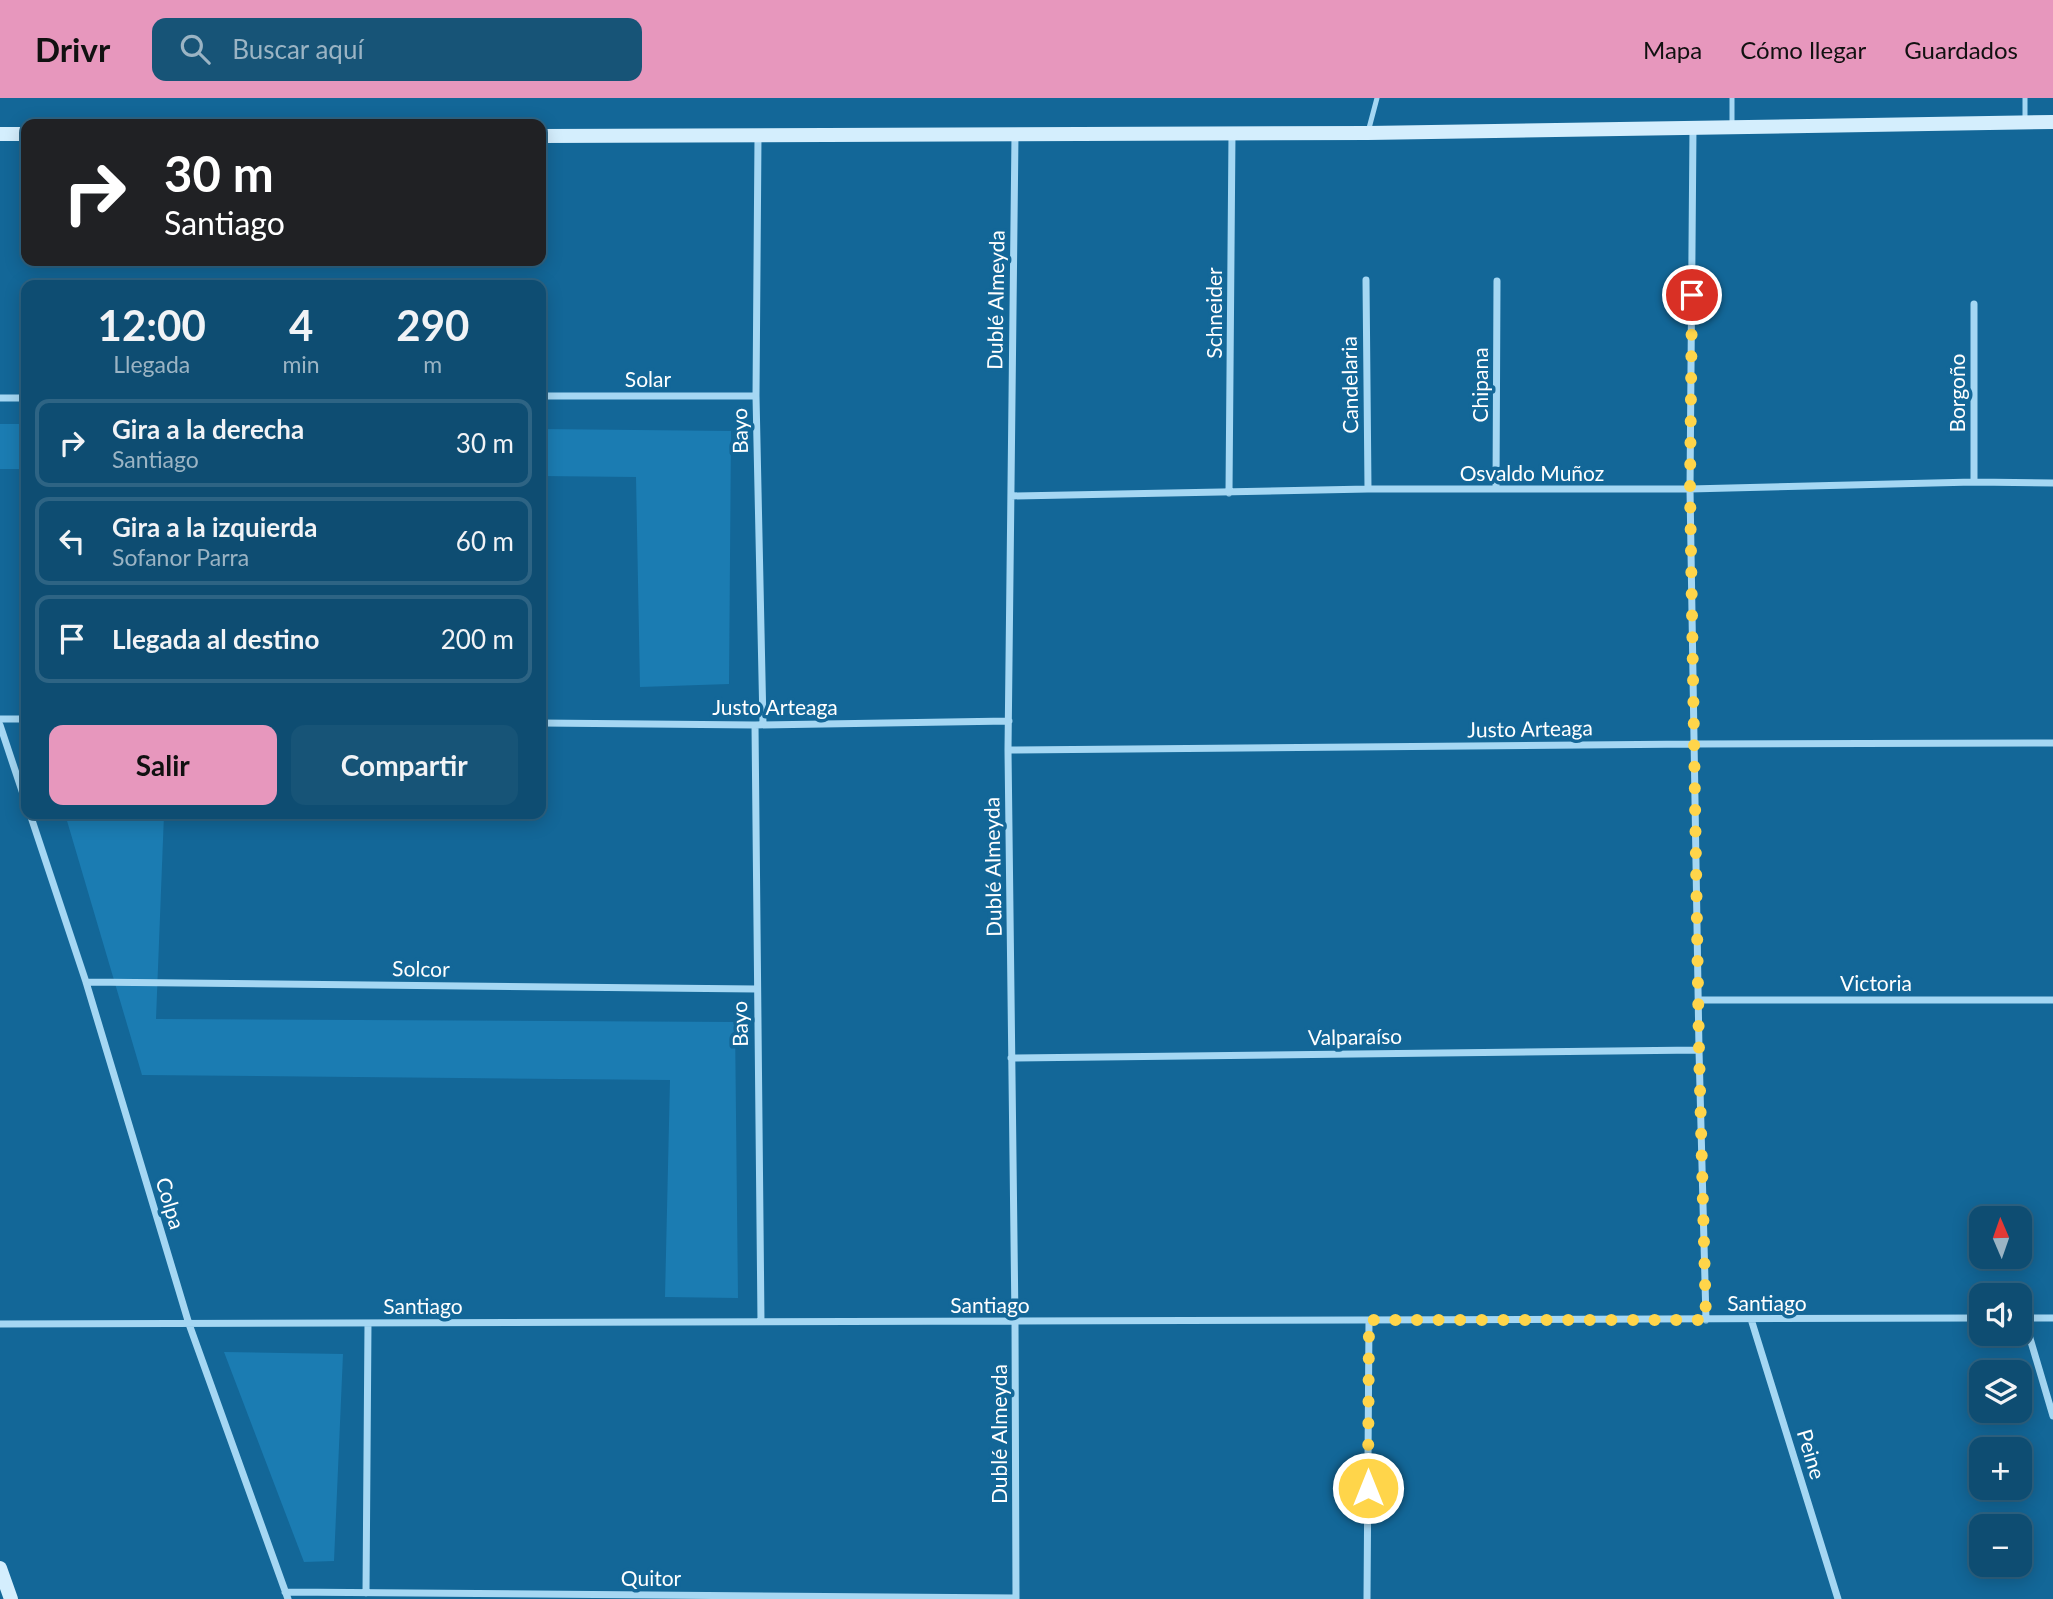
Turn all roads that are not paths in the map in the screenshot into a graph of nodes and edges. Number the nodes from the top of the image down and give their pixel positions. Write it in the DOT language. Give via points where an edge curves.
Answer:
graph roads {
  1 [pos="1377,98"];
  2 [pos="1732,98"];
  3 [pos="2025,98"];
  4 [pos="2025,122"];
  5 [pos="2053,122"];
  6 [pos="1732,126"];
  7 [pos="1693,128"];
  8 [pos="1368,132"];
  9 [pos="1232,133"];
  10 [pos="0,134"];
  11 [pos="21,134"];
  12 [pos="1015,135"];
  13 [pos="546,136"];
  14 [pos="758,136"];
  15 [pos="1366,280"];
  16 [pos="1497,281"];
  17 [pos="1974,304"];
  18 [pos="546,396"];
  19 [pos="756,396"];
  20 [pos="0,398"];
  21 [pos="21,398"];
  22 [pos="1974,482"];
  23 [pos="2053,483"];
  24 [pos="1368,489"];
  25 [pos="1496,489"];
  26 [pos="1690,489"];
  27 [pos="1229,493"];
  28 [pos="1011,496"];
  29 [pos="0,719"];
  30 [pos="21,719"];
  31 [pos="1009,721"];
  32 [pos="546,723"];
  33 [pos="759,724"];
  34 [pos="0,725"];
  35 [pos="2053,743"];
  36 [pos="1695,744"];
  37 [pos="1008,750"];
  38 [pos="21,788"];
  39 [pos="32,819"];
  40 [pos="86,982"];
  41 [pos="757,989"];
  42 [pos="1698,1000"];
  43 [pos="2053,1000"];
  44 [pos="1699,1050"];
  45 [pos="1012,1058"];
  46 [pos="1969,1318"];
  47 [pos="2032,1318"];
  48 [pos="2053,1318"];
  49 [pos="1751,1319"];
  50 [pos="1369,1320"];
  51 [pos="1706,1320"];
  52 [pos="1015,1321"];
  53 [pos="761,1322"];
  54 [pos="368,1323"];
  55 [pos="0,1324"];
  56 [pos="189,1324"];
  57 [pos="2031,1346"];
  58 [pos="2053,1416"];
  59 [pos="0,1568"];
  60 [pos="366,1592"];
  61 [pos="287,1595"];
  62 [pos="11,1599"];
  63 [pos="1016,1599"];
  64 [pos="1367,1599"];
  65 [pos="1838,1599"];
  1 -- 8 [label="lane"];
  2 -- 6 [label="lane"];
  3 -- 4 [label="lane"];
  4 -- 5 [label="street"];
  4 -- 6 [label="street"];
  6 -- 7 [label="street"];
  7 -- 8 [label="street"];
  7 -- 26 [label="street"];
  8 -- 9 [label="street"];
  9 -- 12 [label="street"];
  9 -- 27 [label="street, Schneider"];
  10 -- 11 [label="street"];
  12 -- 14 [label="street"];
  12 -- 28 [label="street, Dublé Almeyda"];
  13 -- 14 [label="street"];
  14 -- 19 [label="street, Bayo"];
  15 -- 24 [label="street, Candelaria"];
  16 -- 25 [label="street, Chipana"];
  17 -- 22 [label="street, Borgoño"];
  18 -- 19 [label="street, Solar"];
  19 -- 33 [label="street, Bayo"];
  20 -- 21 [label="street"];
  22 -- 23 [label="street, Osvaldo Muñoz"];
  22 -- 26 [label="street, Osvaldo Muñoz"];
  24 -- 25 [label="street, Osvaldo Muñoz"];
  24 -- 27 [label="street, Osvaldo Muñoz"];
  25 -- 26 [label="street, Osvaldo Muñoz"];
  26 -- 36 [label="street"];
  27 -- 28 [label="street, Osvaldo Muñoz"];
  28 -- 31 [label="street, Dublé Almeyda"];
  29 -- 30 [label="street"];
  31 -- 33 [label="street, Justo Arteaga"];
  31 -- 37 [label="street, Dublé Almeyda"];
  32 -- 33 [label="street, Justo Arteaga"];
  33 -- 41 [label="street, Bayo"];
  34 -- 38 [label="street"];
  35 -- 36 [label="street, Justo Arteaga"];
  36 -- 37 [label="street, Justo Arteaga"];
  36 -- 42 [label="street"];
  37 -- 45 [label="street, Dublé Almeyda"];
  39 -- 40 [label="street, Colpa"];
  40 -- 41 [label="street, Solcor"];
  40 -- 56 [label="street, Colpa"];
  41 -- 53 [label="street, Bayo"];
  42 -- 43 [label="street, Victoria"];
  42 -- 44 [label="street"];
  44 -- 45 [label="street, Valparaíso"];
  44 -- 51 [label="street"];
  45 -- 52 [label="street, Dublé Almeyda"];
  46 -- 49 [label="street, Santiago"];
  47 -- 48 [label="street"];
  49 -- 51 [label="street, Santiago"];
  49 -- 65 [label="street, Peine"];
  50 -- 51 [label="street, Santiago"];
  50 -- 52 [label="street, Santiago"];
  50 -- 64 [label="street"];
  52 -- 53 [label="street, Santiago"];
  52 -- 63 [label="street, Dublé Almeyda"];
  53 -- 54 [label="street, Santiago"];
  54 -- 56 [label="street, Santiago"];
  54 -- 60 [label="street"];
  55 -- 56 [label="street, Santiago"];
  56 -- 61 [label="street, Colpa"];
  57 -- 58 [label="street"];
  59 -- 62 [label="street"];
  60 -- 61 [label="street, Quitor"];
  60 -- 63 [label="street, Quitor"];
}
